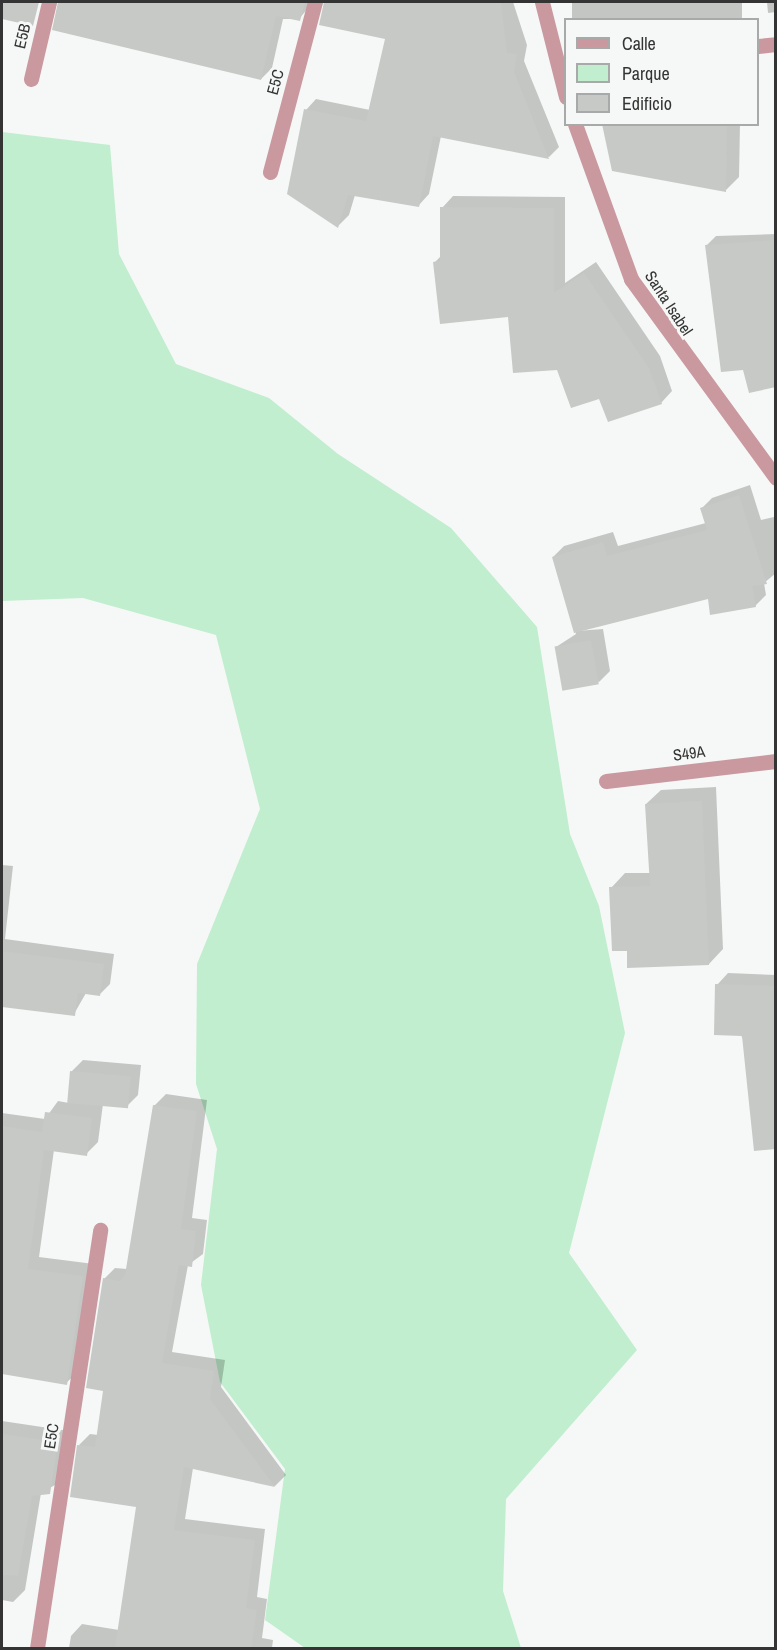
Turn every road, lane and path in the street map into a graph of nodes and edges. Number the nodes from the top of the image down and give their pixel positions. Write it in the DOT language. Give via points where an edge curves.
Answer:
graph roads {
  1 [pos="49,2"];
  2 [pos="315,2"];
  3 [pos="542,2"];
  4 [pos="776,44"];
  5 [pos="759,46"];
  6 [pos="560,67"];
  7 [pos="31,79"];
  8 [pos="564,87"];
  9 [pos="576,126"];
  10 [pos="270,172"];
  11 [pos="776,478"];
  12 [pos="776,761"];
  13 [pos="606,781"];
  14 [pos="100,1230"];
  15 [pos="37,1648"];
  1 -- 7 [label="street, E5B"];
  2 -- 10 [label="street, E5C"];
  3 -- 6 [label="street"];
  4 -- 5 [label="street"];
  6 -- 8 [label="street"];
  9 -- 11 [label="street, Santa Isabel" via="631,279"];
  12 -- 13 [label="street, S49A"];
  14 -- 15 [label="street, E5C"];
}
